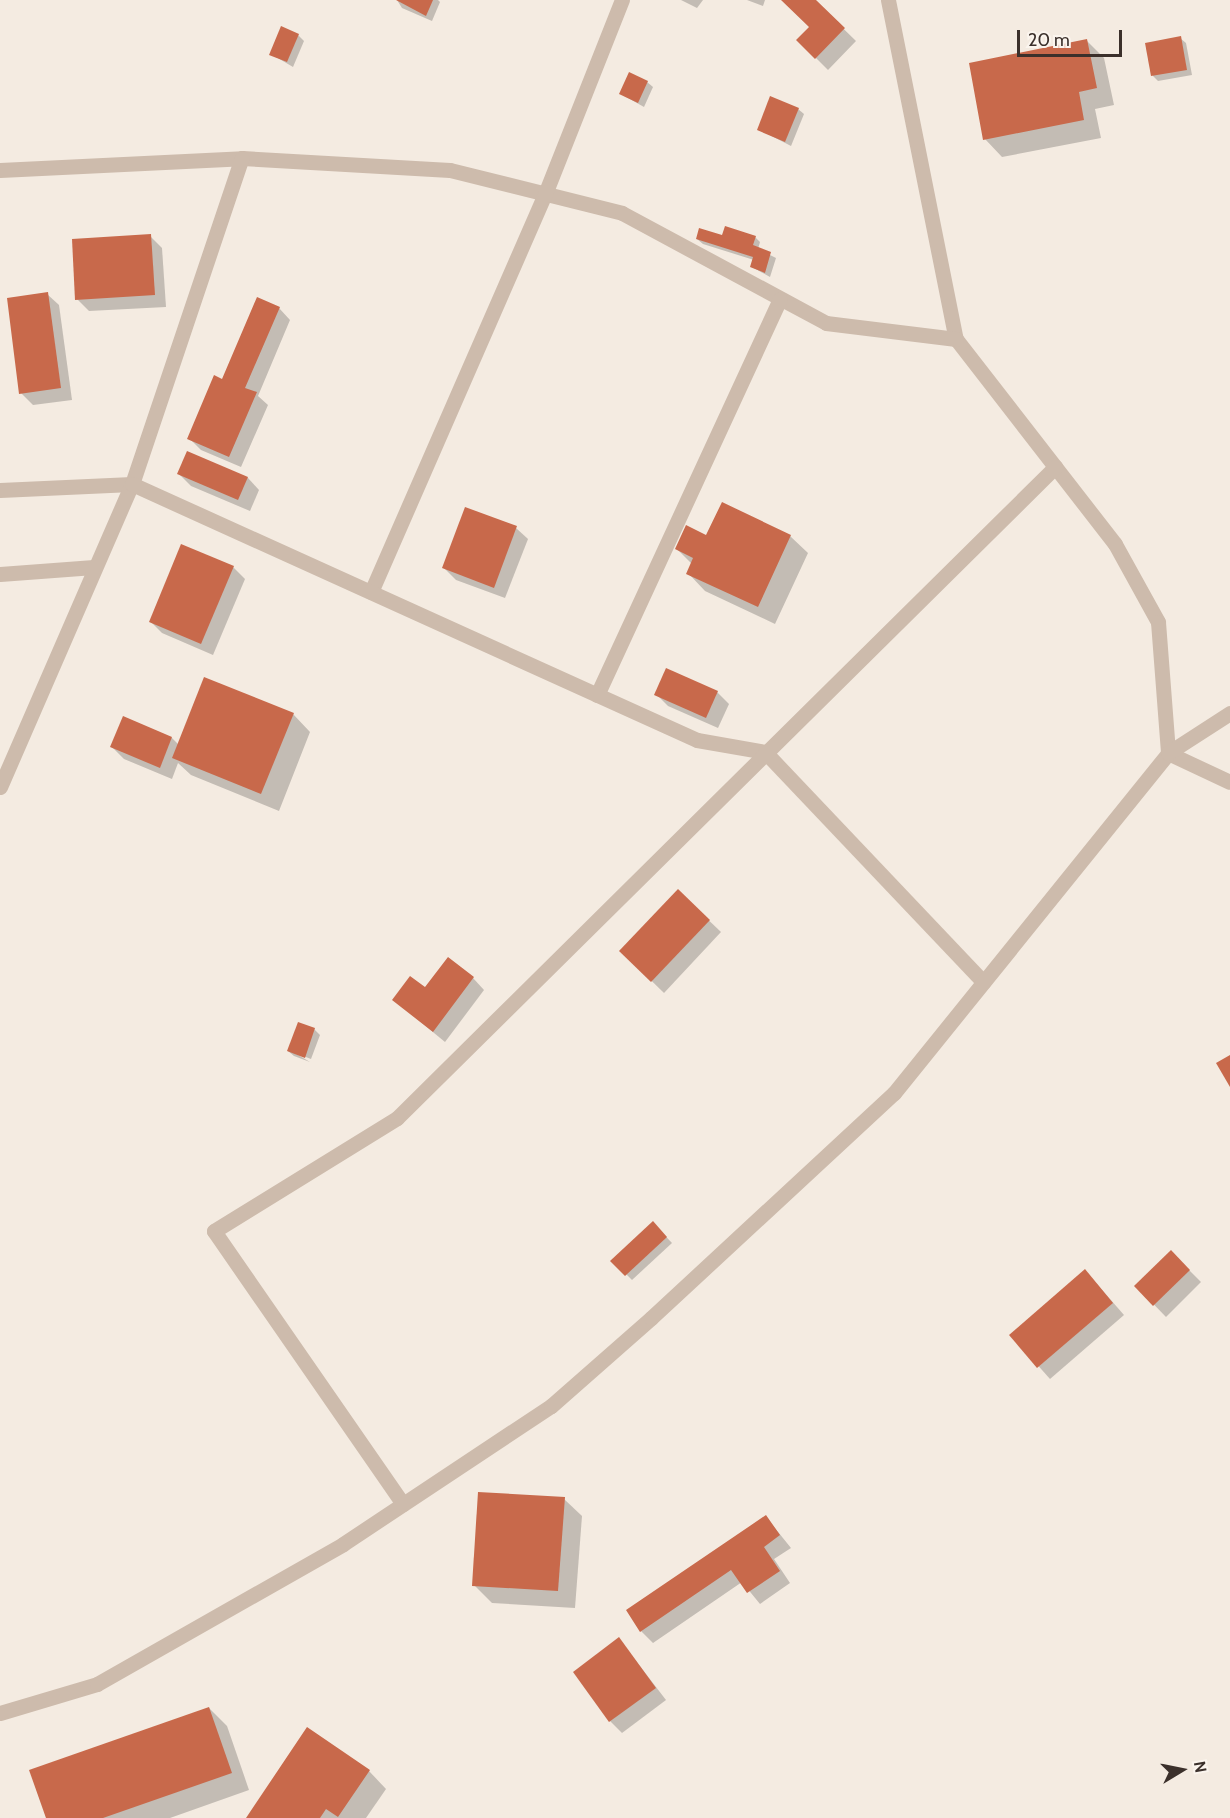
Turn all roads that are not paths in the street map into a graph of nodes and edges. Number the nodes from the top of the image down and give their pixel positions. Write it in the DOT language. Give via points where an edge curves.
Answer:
graph roads {
  1 [pos="622,0"];
  2 [pos="888,0"];
  3 [pos="242,158"];
  4 [pos="0,170"];
  5 [pos="545,194"];
  6 [pos="780,299"];
  7 [pos="956,339"];
  8 [pos="1055,467"];
  9 [pos="132,484"];
  10 [pos="0,489"];
  11 [pos="94,567"];
  12 [pos="0,574"];
  13 [pos="371,592"];
  14 [pos="597,695"];
  15 [pos="1230,713"];
  16 [pos="765,752"];
  17 [pos="1168,753"];
  18 [pos="1230,782"];
  19 [pos="0,787"];
  20 [pos="983,982"];
  21 [pos="403,1504"];
  22 [pos="0,1713"];
  1 -- 5 [label="street"];
  2 -- 7 [label="street"];
  3 -- 4 [label="street"];
  3 -- 5 [label="street" via="450,170"];
  3 -- 9 [label="street"];
  5 -- 6 [label="street" via="622,213"];
  5 -- 13 [label="street"];
  6 -- 7 [label="street" via="826,324"];
  6 -- 14 [label="street"];
  7 -- 8 [label="street"];
  8 -- 16 [label="street"];
  8 -- 17 [label="street" via="1115,544 1158,622"];
  9 -- 10 [label="street"];
  9 -- 11 [label="street"];
  9 -- 13 [label="street"];
  11 -- 12 [label="street"];
  11 -- 19 [label="street"];
  13 -- 14 [label="street"];
  14 -- 16 [label="street" via="697,740"];
  15 -- 17 [label="street"];
  16 -- 20 [label="street"];
  16 -- 21 [label="street" via="397,1119 214,1231"];
  17 -- 18 [label="street"];
  17 -- 20 [label="street"];
  20 -- 21 [label="street" via="894,1093 651,1318 551,1406"];
  21 -- 22 [label="street" via="343,1544 97,1684"];
}
